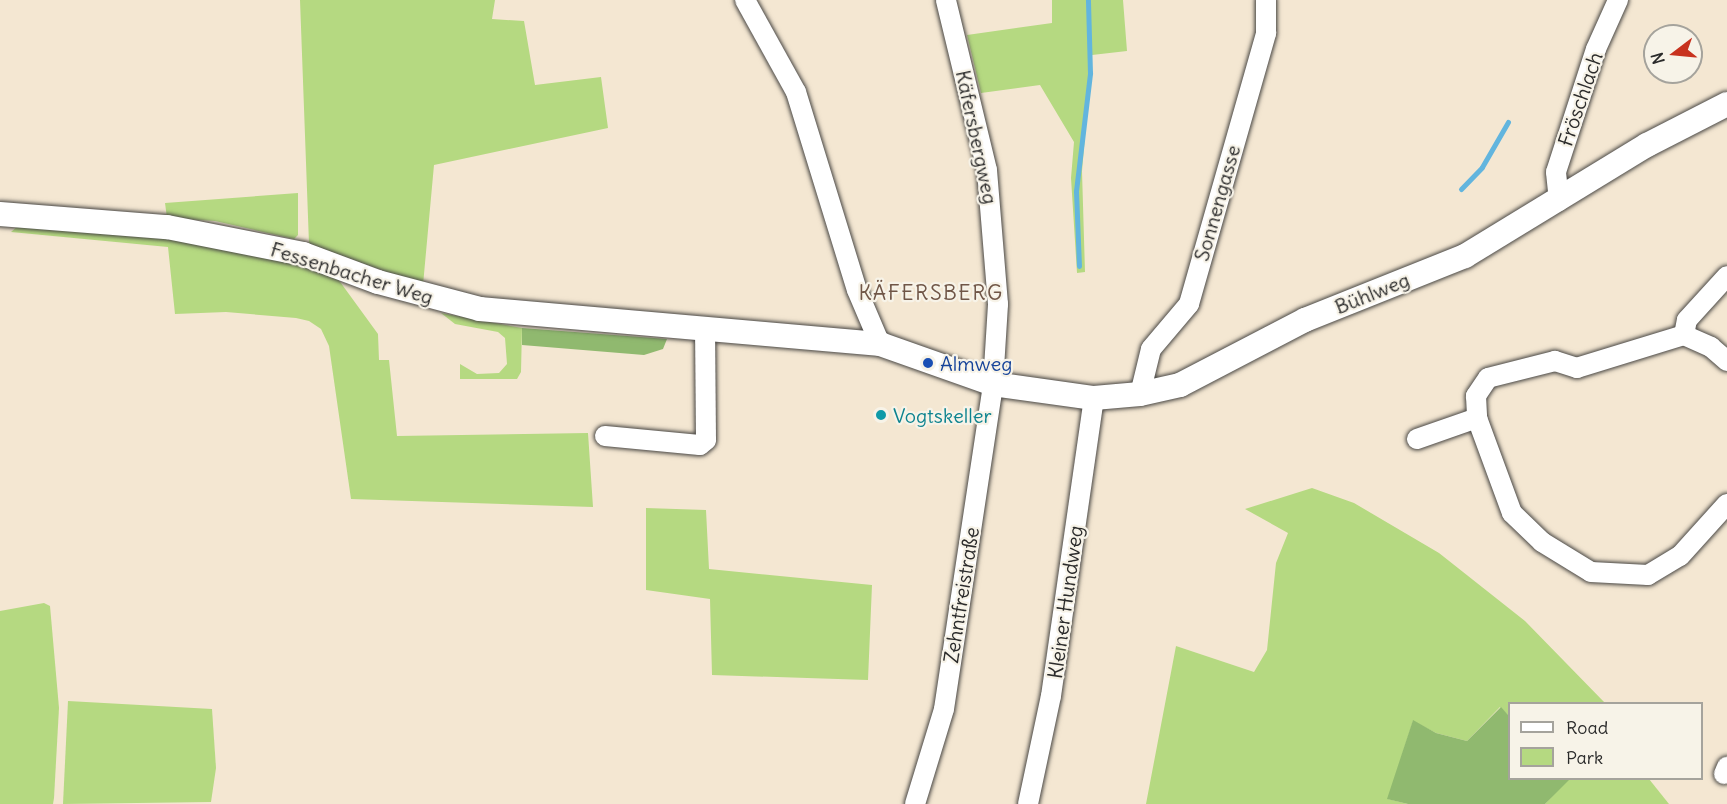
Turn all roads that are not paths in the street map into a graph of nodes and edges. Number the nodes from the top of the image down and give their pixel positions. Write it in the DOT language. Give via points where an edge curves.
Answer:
graph roads {
  1 [pos="745,0"];
  2 [pos="946,0"];
  3 [pos="1266,0"];
  4 [pos="1618,0"];
  5 [pos="1727,104"];
  6 [pos="1559,201"];
  7 [pos="0,214"];
  8 [pos="1727,276"];
  9 [pos="705,331"];
  10 [pos="1684,335"];
  11 [pos="880,344"];
  12 [pos="1727,361"];
  13 [pos="993,384"];
  14 [pos="1140,394"];
  15 [pos="1094,398"];
  16 [pos="1477,418"];
  17 [pos="605,436"];
  18 [pos="1417,439"];
  19 [pos="1727,504"];
  20 [pos="915,804"];
  21 [pos="1028,804"];
  1 -- 11 [label="street" via="796,92 857,290"];
  2 -- 13 [label="street, Käfersbergweg" via="993,201 998,304"];
  3 -- 14 [label="street, Sonnengasse" via="1266,33 1189,304 1151,349"];
  4 -- 6 [label="street, Fröschlach" via="1596,49 1556,172"];
  5 -- 6 [label="street, Bühlweg" via="1647,145"];
  6 -- 14 [label="street, Bühlweg" via="1465,256 1305,320 1180,385"];
  7 -- 9 [label="street, Fessenbacher Weg" via="168,227 303,254 378,282 480,309"];
  8 -- 10 [label="street" via="1687,320"];
  9 -- 11 [label="street, Fessenbacher Weg"];
  9 -- 17 [label="street" via="706,440 700,445"];
  10 -- 12 [label="street" via="1711,347"];
  10 -- 16 [label="street" via="1577,368 1555,361 1488,378 1476,396"];
  11 -- 13 [label="street, Fessenbacher Weg"];
  13 -- 15 [label="street, Bühlweg"];
  13 -- 20 [label="street, Zehntfreistraße" via="944,709"];
  14 -- 15 [label="street, Bühlweg"];
  15 -- 21 [label="street, Kleiner Hundweg" via="1051,696"];
  16 -- 18 [label="street"];
  16 -- 19 [label="street" via="1512,513 1542,542 1591,572 1648,575 1680,556"];
}
